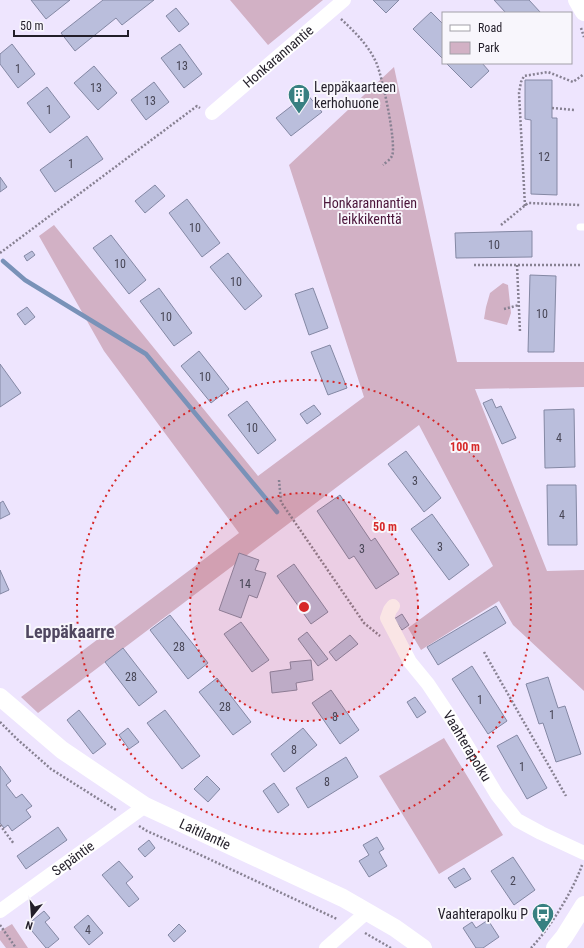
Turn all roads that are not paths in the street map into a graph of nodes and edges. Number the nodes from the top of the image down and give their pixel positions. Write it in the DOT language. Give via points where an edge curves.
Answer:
graph roads {
  1 [pos="344,0"];
  2 [pos="577,0"];
  3 [pos="584,12"];
  4 [pos="212,113"];
  5 [pos="393,606"];
  6 [pos="0,697"];
  7 [pos="145,806"];
  8 [pos="584,853"];
  9 [pos="0,911"];
  10 [pos="368,911"];
  11 [pos="582,916"];
  12 [pos="326,948"];
  13 [pos="423,948"];
  14 [pos="555,948"];
  1 -- 4 [label="street, Honkarannantie"];
  2 -- 3 [label="street"];
  5 -- 8 [label="street, Vaahterapolku" via="388,618 396,637 410,662 450,717 497,795 517,820"];
  6 -- 7 [label="street, Laitilantie" via="62,750"];
  7 -- 9 [label="street, Sepäntie"];
  7 -- 10 [label="street, Laitilantie"];
  10 -- 12 [label="street"];
  10 -- 13 [label="street, Laitilantie"];
  11 -- 14 [label="street"];
}
